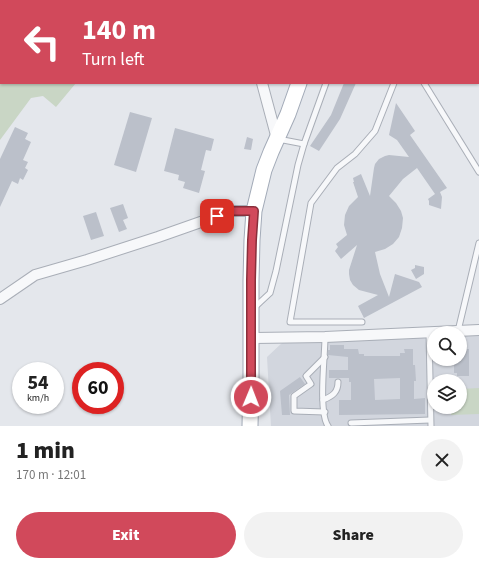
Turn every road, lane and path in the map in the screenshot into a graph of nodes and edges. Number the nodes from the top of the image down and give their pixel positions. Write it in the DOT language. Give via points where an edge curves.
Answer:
graph roads {
  1 [pos="262,84"];
  2 [pos="299,84"];
  3 [pos="326,84"];
  4 [pos="394,84"];
  5 [pos="425,84"];
  6 [pos="277,139"];
  7 [pos="304,144"];
  8 [pos="479,172"];
  9 [pos="254,211"];
  10 [pos="479,243"];
  11 [pos="0,299"];
  12 [pos="251,311"];
  13 [pos="362,322"];
  14 [pos="459,326"];
  15 [pos="479,330"];
  16 [pos="467,331"];
  17 [pos="427,332"];
  18 [pos="325,337"];
  19 [pos="250,338"];
  20 [pos="324,357"];
  21 [pos="429,366"];
  22 [pos="338,382"];
  23 [pos="323,400"];
  24 [pos="325,412"];
  25 [pos="430,420"];
  26 [pos="351,422"];
  27 [pos="250,426"];
  28 [pos="328,426"];
  29 [pos="431,426"];
  1 -- 6 [label="street"];
  2 -- 6 [label="main road"];
  3 -- 7 [label="lane"];
  4 -- 13 [label="lane" via="375,131 355,154 337,168 311,203 290,322"];
  5 -- 8 [label="lane"];
  6 -- 7 [label="lane"];
  6 -- 9 [label="main road" via="264,170"];
  7 -- 12 [label="lane" via="270,293"];
  9 -- 11 [label="street" via="232,211 35,275"];
  9 -- 12 [label="main road"];
  10 -- 14 [label="lane"];
  12 -- 19 [label="main road"];
  15 -- 16 [label="street"];
  17 -- 18 [label="street"];
  18 -- 19 [label="street"];
  18 -- 20 [label="lane"];
  19 -- 27 [label="main road"];
  20 -- 23 [label="lane"];
  20 -- 24 [label="lane" via="306,376 311,384 294,396 294,411"];
  21 -- 25 [label="lane"];
  22 -- 23 [label="lane" via="336,392"];
  23 -- 24 [label="lane"];
  24 -- 28 [label="lane"];
  25 -- 26 [label="lane"];
  25 -- 29 [label="lane"];
}
